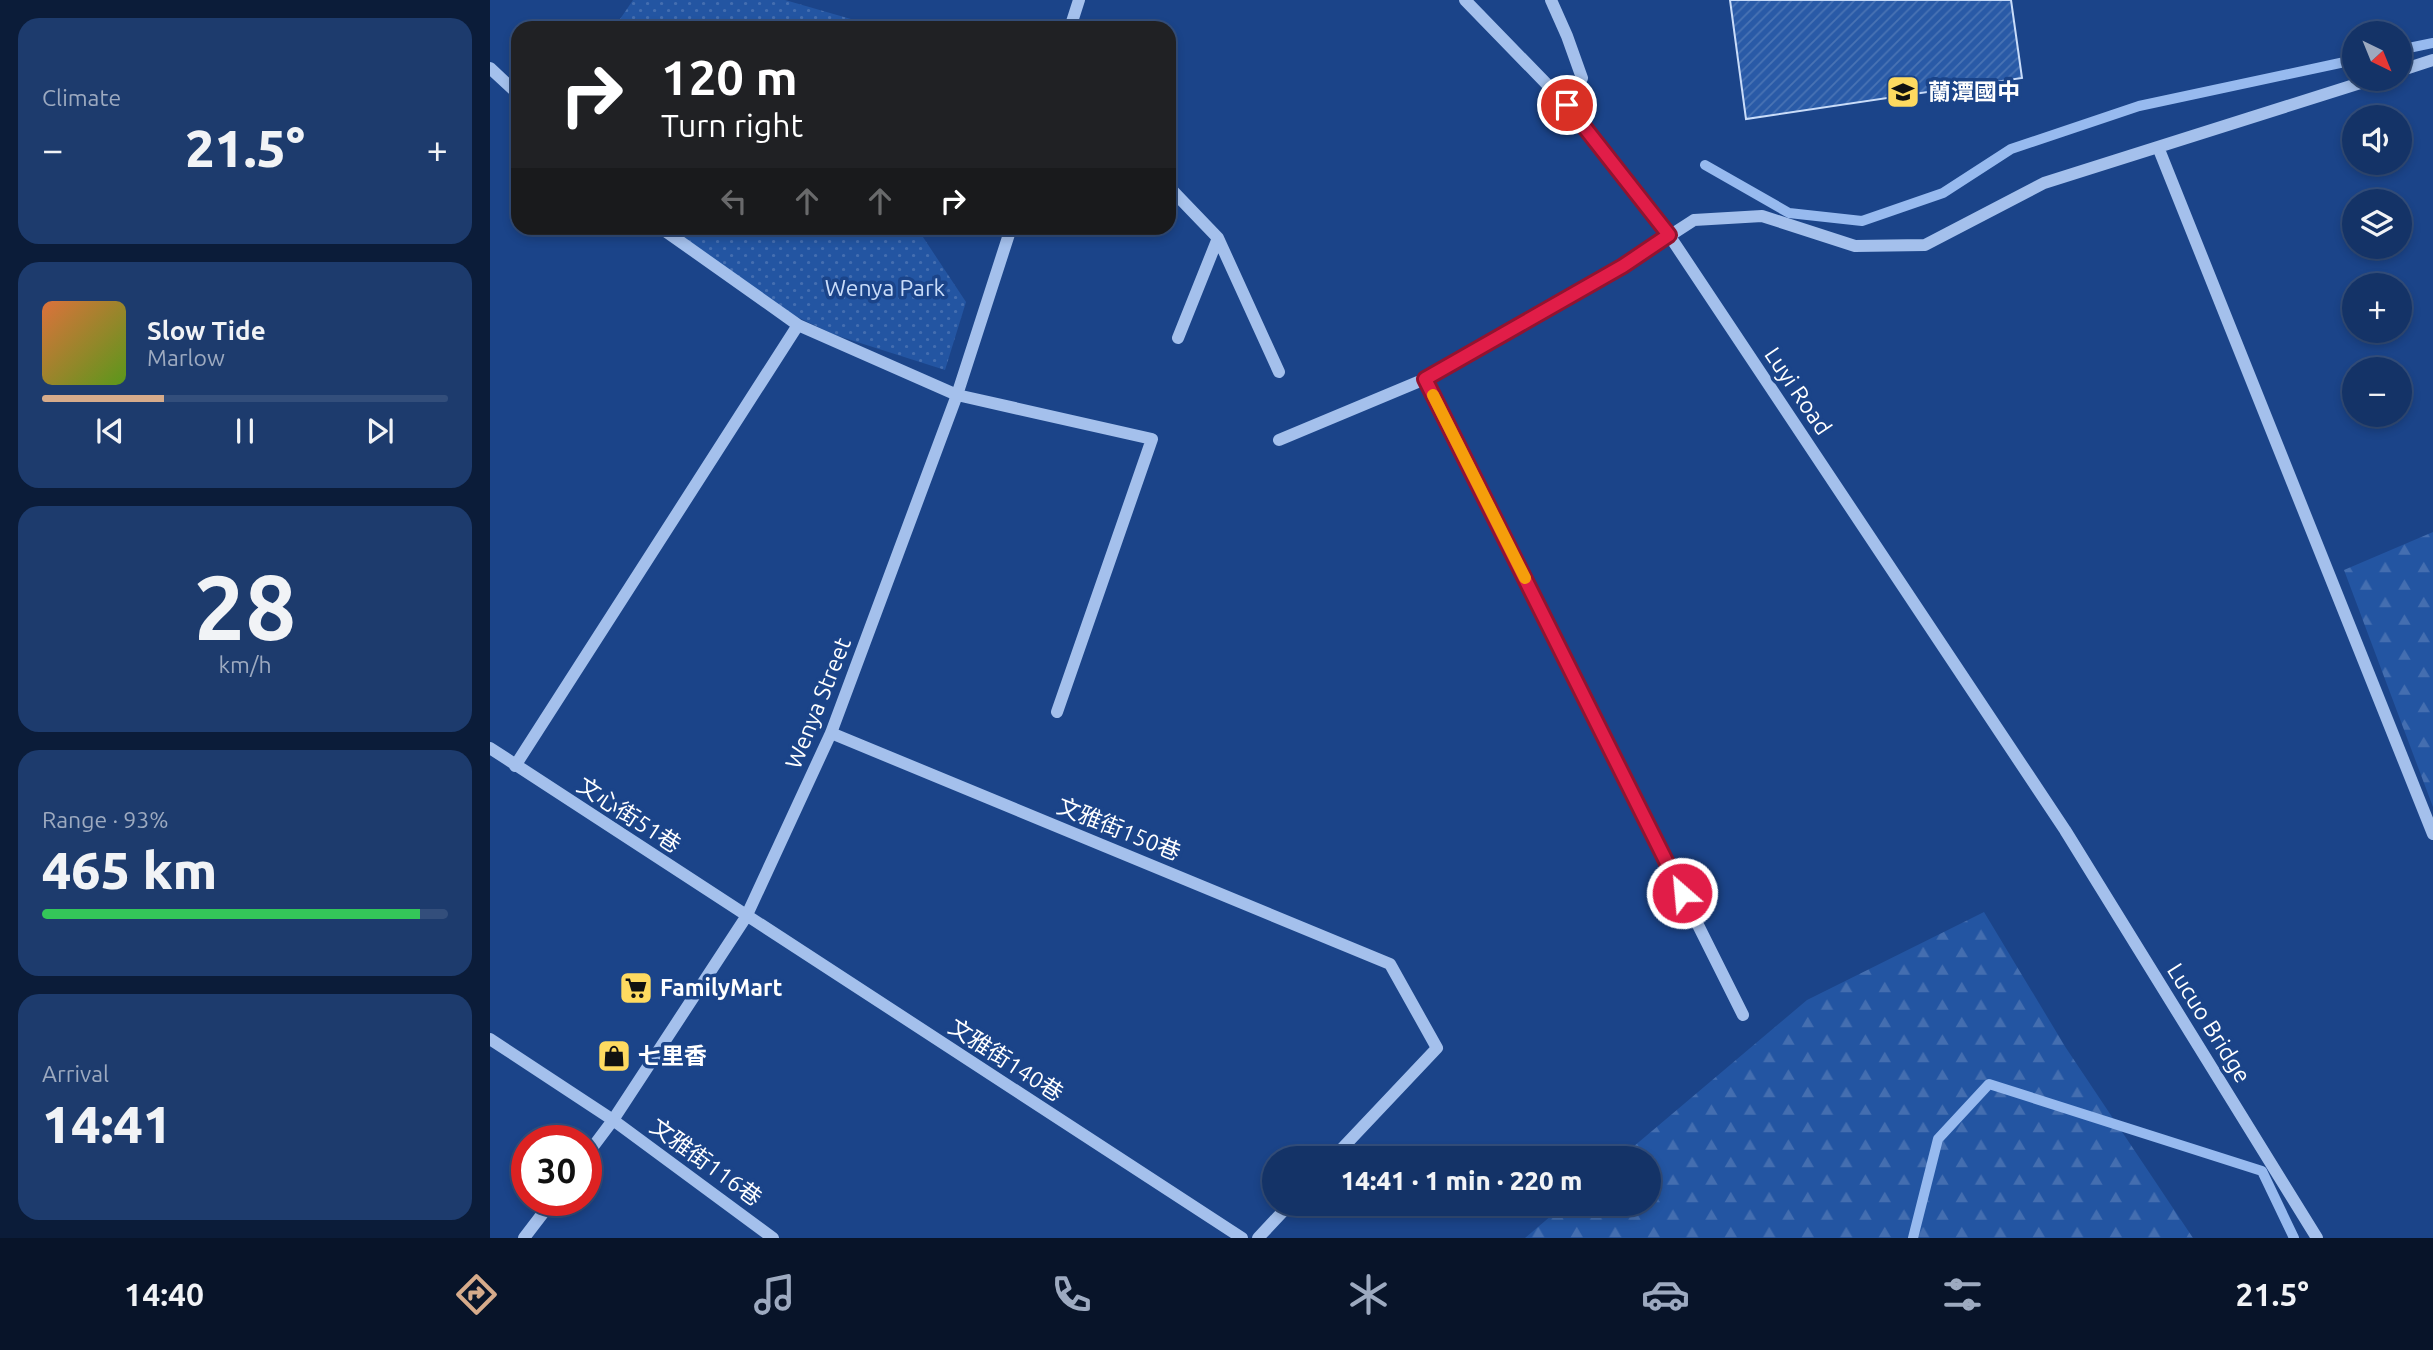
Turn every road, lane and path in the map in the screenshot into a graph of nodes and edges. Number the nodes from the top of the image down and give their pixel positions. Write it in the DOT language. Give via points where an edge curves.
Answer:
graph roads {
  1 [pos="1079,0"];
  2 [pos="1465,0"];
  3 [pos="1551,0"];
  4 [pos="1072,21"];
  5 [pos="2433,60"];
  6 [pos="2412,67"];
  7 [pos="490,68"];
  8 [pos="511,88"];
  9 [pos="2342,89"];
  10 [pos="1567,105"];
  11 [pos="2158,147"];
  12 [pos="1176,194"];
  13 [pos="671,235"];
  14 [pos="1009,235"];
  15 [pos="1669,235"];
  16 [pos="1219,238"];
  17 [pos="799,325"];
  18 [pos="1178,338"];
  19 [pos="1279,372"];
  20 [pos="1425,379"];
  21 [pos="957,395"];
  22 [pos="1279,440"];
  23 [pos="1056,712"];
  24 [pos="831,733"];
  25 [pos="490,748"];
  26 [pos="515,766"];
  27 [pos="2065,830"];
  28 [pos="2433,834"];
  29 [pos="746,916"];
  30 [pos="1744,1016"];
  31 [pos="490,1040"];
  32 [pos="613,1120"];
  33 [pos="602,1135"];
  34 [pos="1344,1146"];
  35 [pos="541,1216"];
  36 [pos="1279,1216"];
  37 [pos="524,1238"];
  38 [pos="774,1238"];
  39 [pos="1242,1238"];
  40 [pos="1258,1238"];
  41 [pos="2317,1238"];
  1 -- 4 [label="street"];
  2 -- 10 [label="street, Luyi Road"];
  3 -- 10 [label="street" via="1582,78"];
  5 -- 6 [label="street"];
  7 -- 8 [label="street"];
  9 -- 11 [label="street"];
  10 -- 15 [label="street, Luyi Road"];
  11 -- 15 [label="street" via="2044,183 1925,245 1855,246 1762,216 1694,220"];
  11 -- 28 [label="street"];
  12 -- 16 [label="street"];
  13 -- 17 [label="street"];
  14 -- 21 [label="street, Wenya Street"];
  15 -- 20 [label="street"];
  15 -- 27 [label="street, Luyi Road"];
  16 -- 18 [label="street"];
  16 -- 19 [label="street"];
  17 -- 21 [label="street"];
  17 -- 26 [label="street"];
  20 -- 22 [label="street"];
  20 -- 30 [label="street"];
  21 -- 23 [label="street" via="1152,439"];
  21 -- 24 [label="street, Wenya Street"];
  24 -- 29 [label="street, Wenya Street"];
  24 -- 34 [label="street, 文雅街150巷" via="1390,964 1437,1048"];
  25 -- 26 [label="street, 文心街51巷"];
  26 -- 29 [label="street, 文心街51巷"];
  27 -- 41 [label="street, Lucuo Bridge"];
  29 -- 32 [label="street, Wenya Street"];
  29 -- 39 [label="street, 文雅街140巷"];
  31 -- 32 [label="street, 文雅街116巷"];
  32 -- 33 [label="street, Wenya Street"];
  32 -- 38 [label="street, 文雅街116巷"];
  35 -- 37 [label="street"];
  36 -- 40 [label="street"];
}
